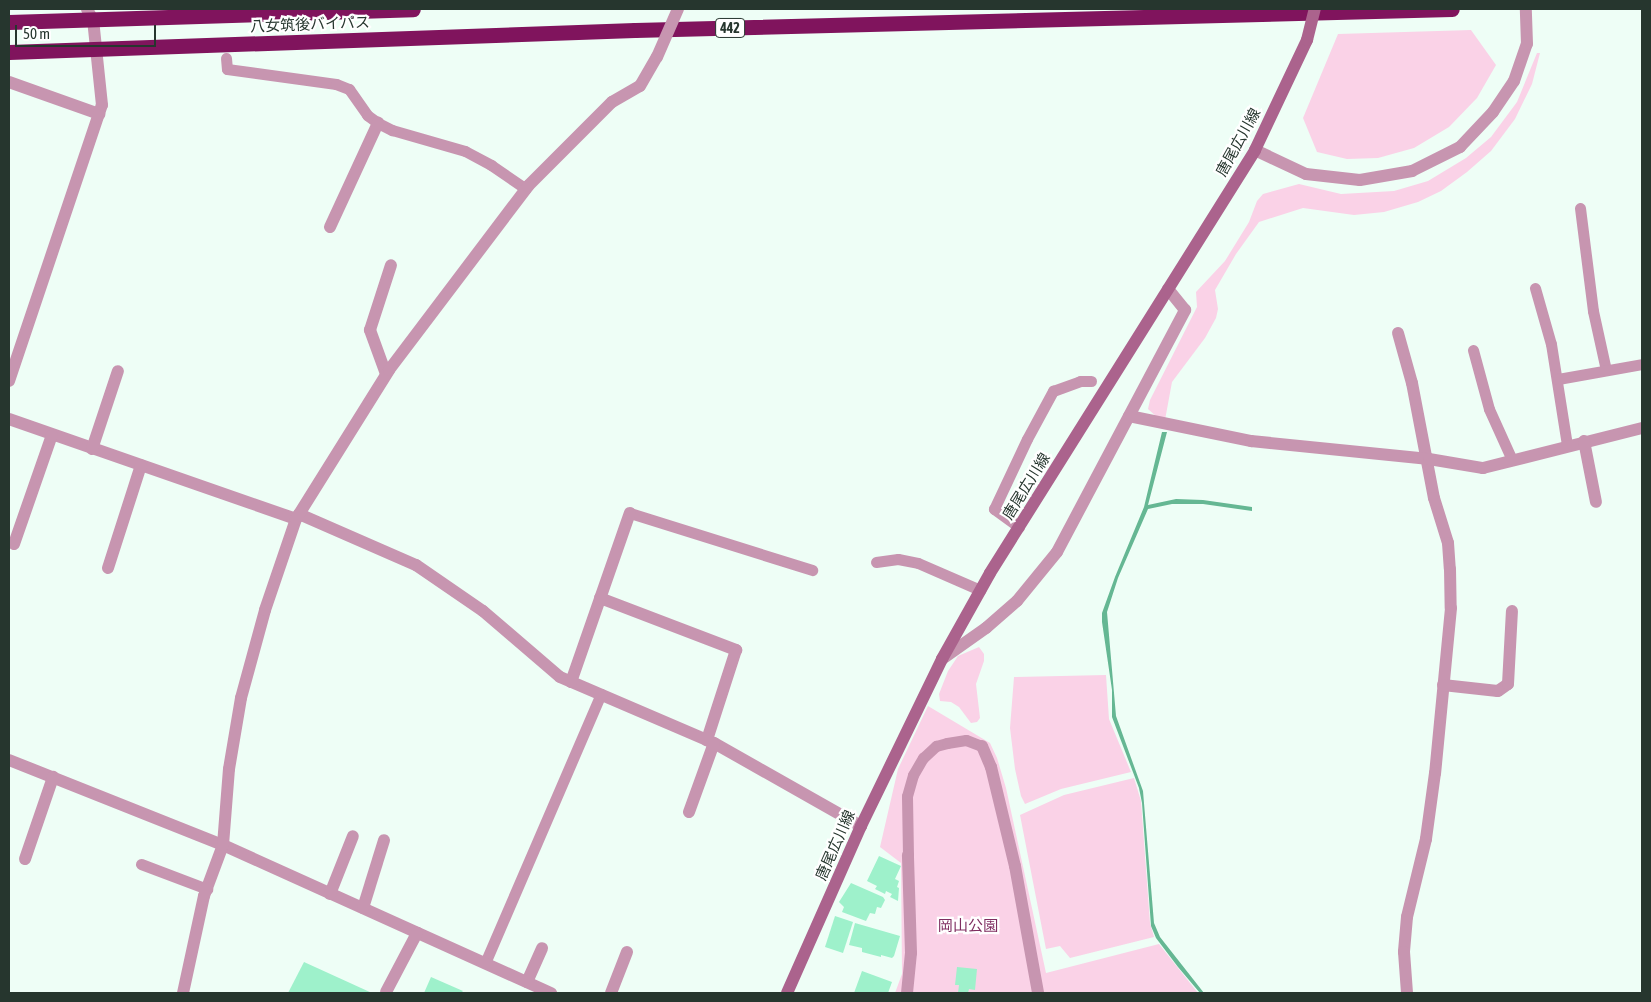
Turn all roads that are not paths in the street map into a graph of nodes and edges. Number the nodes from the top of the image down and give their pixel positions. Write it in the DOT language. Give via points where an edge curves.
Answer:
graph roads {
  1 [pos="413,9"];
  2 [pos="678,9"];
  3 [pos="1315,9"];
  4 [pos="1452,9"];
  5 [pos="1526,9"];
  6 [pos="90,14"];
  7 [pos="9,22"];
  8 [pos="96,50"];
  9 [pos="9,52"];
  10 [pos="226,58"];
  11 [pos="9,82"];
  12 [pos="99,114"];
  13 [pos="378,123"];
  14 [pos="1255,150"];
  15 [pos="526,189"];
  16 [pos="1580,208"];
  17 [pos="330,227"];
  18 [pos="391,265"];
  19 [pos="1535,288"];
  20 [pos="1168,289"];
  21 [pos="1398,333"];
  22 [pos="1473,350"];
  23 [pos="1642,364"];
  24 [pos="1606,370"];
  25 [pos="118,371"];
  26 [pos="386,374"];
  27 [pos="1558,379"];
  28 [pos="9,381"];
  29 [pos="1091,381"];
  30 [pos="1129,416"];
  31 [pos="9,419"];
  32 [pos="1642,428"];
  33 [pos="52,434"];
  34 [pos="1584,441"];
  35 [pos="1567,445"];
  36 [pos="92,449"];
  37 [pos="1429,459"];
  38 [pos="1512,460"];
  39 [pos="141,465"];
  40 [pos="1596,502"];
  41 [pos="630,513"];
  42 [pos="297,517"];
  43 [pos="1019,527"];
  44 [pos="14,544"];
  45 [pos="876,562"];
  46 [pos="108,568"];
  47 [pos="812,570"];
  48 [pos="980,590"];
  49 [pos="600,598"];
  50 [pos="1512,611"];
  51 [pos="942,659"];
  52 [pos="571,682"];
  53 [pos="1443,685"];
  54 [pos="601,694"];
  55 [pos="711,741"];
  56 [pos="982,746"];
  57 [pos="9,760"];
  58 [pos="53,777"];
  59 [pos="689,812"];
  60 [pos="861,826"];
  61 [pos="353,836"];
  62 [pos="384,840"];
  63 [pos="223,845"];
  64 [pos="908,854"];
  65 [pos="25,859"];
  66 [pos="141,864"];
  67 [pos="207,889"];
  68 [pos="330,894"];
  69 [pos="363,908"];
  70 [pos="417,933"];
  71 [pos="542,948"];
  72 [pos="627,952"];
  73 [pos="485,963"];
  74 [pos="527,982"];
  75 [pos="386,992"];
  76 [pos="183,993"];
  77 [pos="551,993"];
  78 [pos="611,993"];
  79 [pos="787,993"];
  80 [pos="907,993"];
  81 [pos="1038,993"];
  82 [pos="1407,993"];
  1 -- 6 [label="highway, 八女筑後バイパス"];
  2 -- 15 [label="street, bridge" via="640,86 612,102"];
  3 -- 14 [label="main road, 唐尾広川線, bridge" via="1307,40"];
  4 -- 8 [label="highway, 八女筑後バイパス / 442" via="635,30"];
  5 -- 14 [label="street" via="1527,44 1514,81 1493,112 1460,147 1412,171 1360,180 1306,174"];
  6 -- 7 [label="highway, 八女筑後バイパス"];
  6 -- 8 [label="street"];
  8 -- 9 [label="highway, 八女筑後バイパス / 442"];
  8 -- 12 [label="street" via="102,105"];
  10 -- 13 [label="lane" via="227,69 349,88 367,115"];
  11 -- 12 [label="street"];
  12 -- 28 [label="street"];
  13 -- 15 [label="lane" via="465,151"];
  13 -- 17 [label="street"];
  14 -- 20 [label="main road, 唐尾広川線"];
  15 -- 26 [label="street"];
  16 -- 24 [label="lane" via="1593,311"];
  18 -- 26 [label="street" via="370,330"];
  19 -- 27 [label="lane" via="1552,344"];
  20 -- 30 [label="street" via="1185,310"];
  20 -- 43 [label="main road, 唐尾広川線"];
  21 -- 37 [label="street"];
  22 -- 38 [label="lane" via="1489,409"];
  23 -- 24 [label="lane"];
  24 -- 27 [label="lane"];
  25 -- 36 [label="street"];
  26 -- 42 [label="street"];
  27 -- 35 [label="lane"];
  29 -- 43 [label="lane" via="1080,381 1053,391 1027,439 994,509"];
  30 -- 37 [label="street" via="1251,441"];
  30 -- 51 [label="street" via="1057,552 1017,601"];
  31 -- 33 [label="street"];
  32 -- 34 [label="street"];
  33 -- 36 [label="street"];
  33 -- 44 [label="street"];
  34 -- 35 [label="street"];
  34 -- 40 [label="street"];
  35 -- 38 [label="street"];
  36 -- 39 [label="street"];
  37 -- 38 [label="street" via="1483,468"];
  37 -- 53 [label="street" via="1434,498 1448,543 1450,569 1451,608"];
  39 -- 42 [label="street"];
  39 -- 46 [label="street"];
  41 -- 47 [label="lane"];
  41 -- 49 [label="street"];
  42 -- 52 [label="street" via="416,565 483,611 560,677"];
  42 -- 63 [label="street" via="265,610 241,698 229,769"];
  43 -- 48 [label="main road, 唐尾広川線"];
  45 -- 48 [label="lane" via="898,559 918,563"];
  48 -- 51 [label="main road, 唐尾広川線"];
  49 -- 52 [label="street"];
  49 -- 55 [label="street" via="736,650"];
  50 -- 53 [label="street" via="1508,684 1498,691"];
  51 -- 60 [label="main road, 唐尾広川線"];
  52 -- 54 [label="street"];
  53 -- 82 [label="street" via="1426,839 1408,917 1404,952"];
  54 -- 55 [label="street"];
  54 -- 73 [label="lane"];
  55 -- 59 [label="street"];
  55 -- 60 [label="street"];
  56 -- 64 [label="lane" via="966,740 947,743 936,746 922,758 907,796"];
  56 -- 81 [label="street" via="991,767 1015,866"];
  57 -- 58 [label="street"];
  58 -- 63 [label="street"];
  58 -- 65 [label="street"];
  60 -- 79 [label="main road, 唐尾広川線"];
  61 -- 68 [label="street"];
  62 -- 69 [label="street"];
  63 -- 67 [label="street"];
  63 -- 68 [label="street"];
  64 -- 80 [label="street" via="911,953"];
  66 -- 67 [label="lane"];
  67 -- 76 [label="street"];
  68 -- 69 [label="street"];
  69 -- 70 [label="street"];
  70 -- 73 [label="street"];
  70 -- 75 [label="street"];
  71 -- 74 [label="street"];
  72 -- 78 [label="street"];
  73 -- 74 [label="street"];
  74 -- 77 [label="street"];
}
